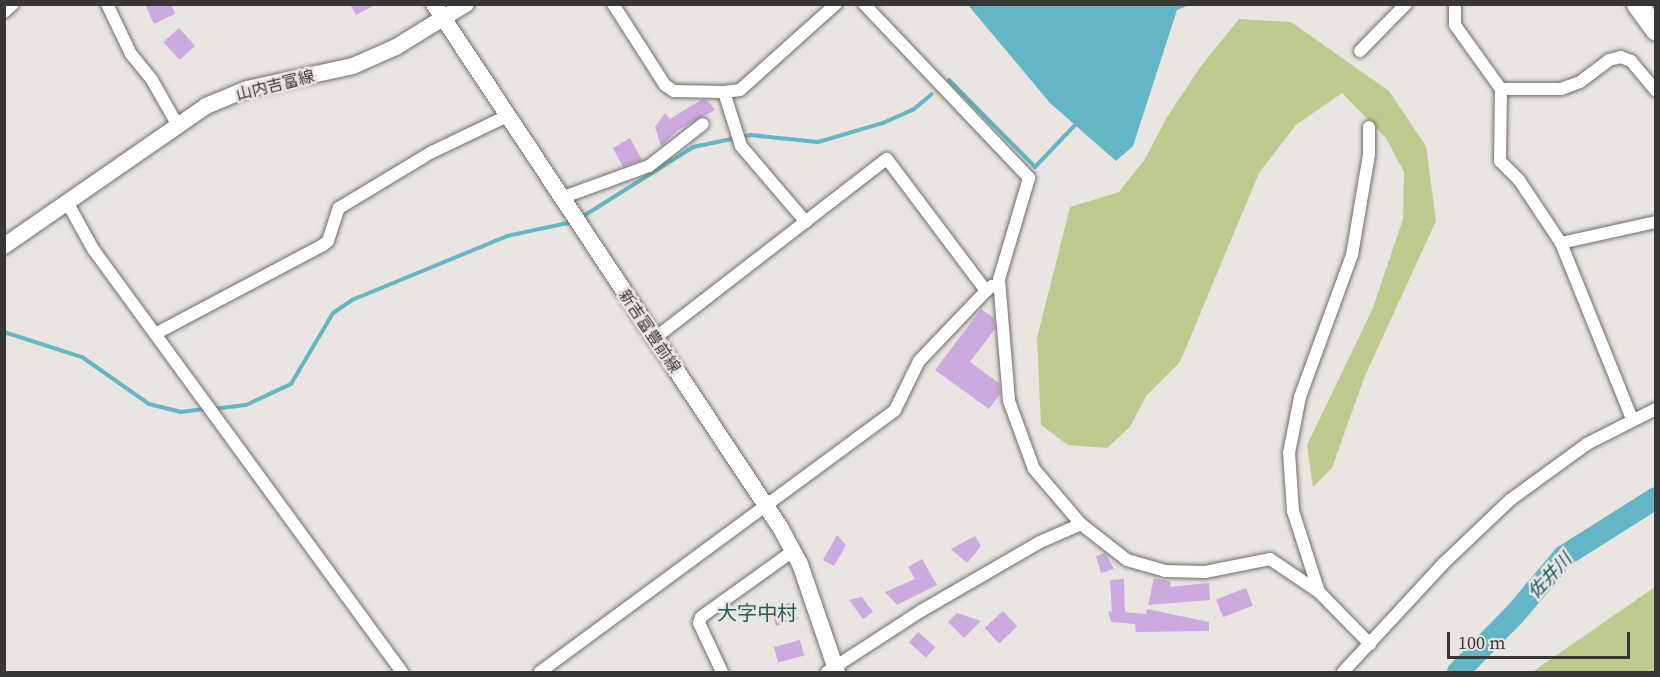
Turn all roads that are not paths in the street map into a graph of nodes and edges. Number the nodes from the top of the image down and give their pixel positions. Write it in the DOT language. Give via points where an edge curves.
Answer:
graph roads {
  1 [pos="13,4"];
  2 [pos="106,4"];
  3 [pos="466,4"];
  4 [pos="613,4"];
  5 [pos="836,4"];
  6 [pos="864,4"];
  7 [pos="1406,4"];
  8 [pos="1637,4"];
  9 [pos="1452,5"];
  10 [pos="438,11"];
  11 [pos="4,12"];
  12 [pos="1656,30"];
  13 [pos="1360,51"];
  14 [pos="1501,89"];
  15 [pos="1656,91"];
  16 [pos="724,92"];
  17 [pos="505,117"];
  18 [pos="177,124"];
  19 [pos="703,124"];
  20 [pos="1368,128"];
  21 [pos="561,198"];
  22 [pos="67,202"];
  23 [pos="806,222"];
  24 [pos="1656,222"];
  25 [pos="1561,243"];
  26 [pos="4,246"];
  27 [pos="999,279"];
  28 [pos="986,291"];
  29 [pos="155,334"];
  30 [pos="655,338"];
  31 [pos="1656,409"];
  32 [pos="1632,419"];
  33 [pos="766,506"];
  34 [pos="1081,524"];
  35 [pos="793,551"];
  36 [pos="1319,592"];
  37 [pos="1370,644"];
  38 [pos="833,671"];
  39 [pos="402,672"];
  40 [pos="540,672"];
  41 [pos="722,672"];
  42 [pos="1343,672"];
  1 -- 11 [label="street"];
  2 -- 18 [label="street" via="131,54 152,80"];
  3 -- 10 [label="main road, 山内吉富線"];
  4 -- 16 [label="street" via="665,85 674,91"];
  5 -- 16 [label="street" via="740,90"];
  6 -- 27 [label="street" via="1029,178"];
  7 -- 13 [label="street"];
  8 -- 12 [label="highway"];
  9 -- 14 [label="street" via="1455,25"];
  10 -- 17 [label="main road, 新吉富豊前線"];
  10 -- 18 [label="main road, 山内吉富線" via="396,47 353,66 247,89"];
  14 -- 15 [label="street" via="1561,89 1621,57 1631,61"];
  14 -- 25 [label="street" via="1500,161 1519,180"];
  16 -- 23 [label="street" via="741,146"];
  17 -- 21 [label="main road, 新吉富豊前線"];
  17 -- 29 [label="street" via="432,152 339,208 328,241 323,245"];
  18 -- 22 [label="main road, 山内吉富線"];
  19 -- 21 [label="street" via="649,166"];
  20 -- 36 [label="street" via="1370,154 1352,255 1300,397 1288,453 1293,511"];
  21 -- 30 [label="main road, 新吉富豊前線"];
  22 -- 26 [label="main road, 山内吉富線"];
  22 -- 29 [label="street" via="93,249"];
  23 -- 28 [label="street" via="887,159"];
  23 -- 30 [label="street"];
  24 -- 25 [label="street"];
  25 -- 32 [label="street"];
  27 -- 28 [label="street"];
  27 -- 34 [label="street" via="1009,401 1034,469"];
  28 -- 33 [label="street" via="920,361 895,410"];
  29 -- 39 [label="street"];
  30 -- 33 [label="main road, 新吉富豊前線"];
  31 -- 32 [label="street"];
  32 -- 37 [label="street" via="1587,444 1510,500 1445,562"];
  33 -- 35 [label="main road, 新吉富豊前線"];
  33 -- 40 [label="street"];
  34 -- 36 [label="street" via="1127,560 1165,571 1205,572 1270,559"];
  34 -- 38 [label="street" via="1040,542 931,605"];
  35 -- 38 [label="main road, 新吉富豊前線"];
  35 -- 41 [label="street" via="701,617 699,623"];
  36 -- 37 [label="street"];
  37 -- 42 [label="street"];
}
